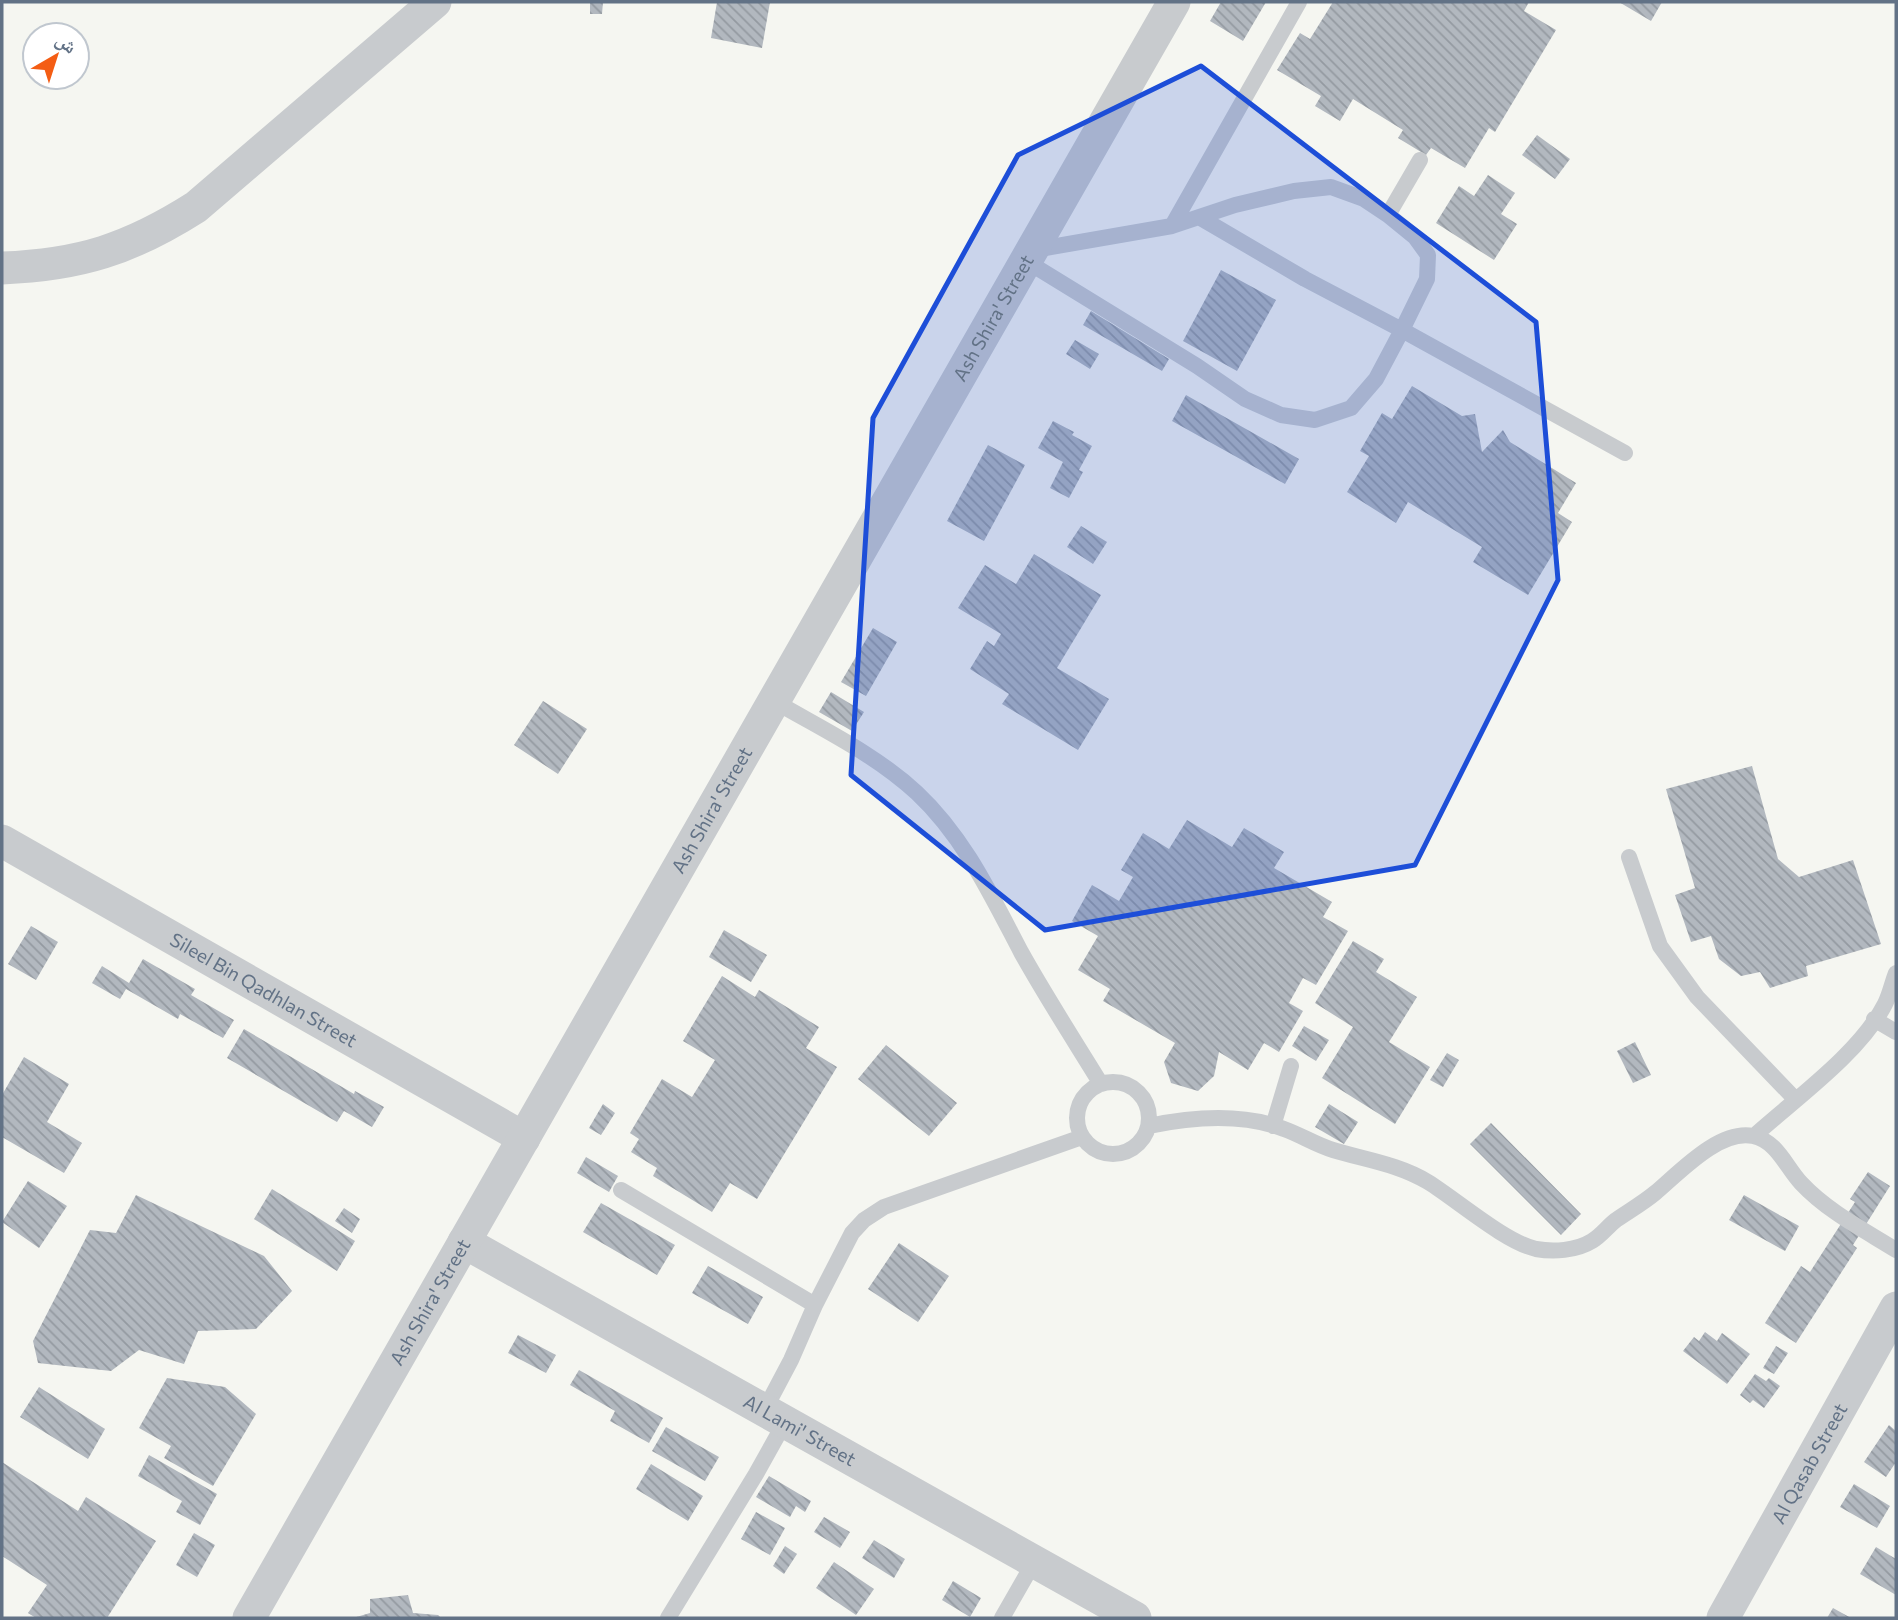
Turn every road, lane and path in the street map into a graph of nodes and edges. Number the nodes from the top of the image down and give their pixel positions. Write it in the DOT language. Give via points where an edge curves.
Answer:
graph roads {
  1 [pos="435,2"];
  2 [pos="1174,2"];
  3 [pos="1299,2"];
  4 [pos="1420,160"];
  5 [pos="1388,215"];
  6 [pos="1199,217"];
  7 [pos="1172,226"];
  8 [pos="1029,256"];
  9 [pos="2,268"];
  10 [pos="1402,330"];
  11 [pos="1625,453"];
  12 [pos="774,701"];
  13 [pos="2,841"];
  14 [pos="1629,857"];
  15 [pos="1896,973"];
  16 [pos="1874,1019"];
  17 [pos="1896,1032"];
  18 [pos="1291,1066"];
  19 [pos="1101,1084"];
  20 [pos="1795,1099"];
  21 [pos="1149,1126"];
  22 [pos="1273,1126"];
  23 [pos="1754,1136"];
  24 [pos="1082,1137"];
  25 [pos="524,1138"];
  26 [pos="621,1190"];
  27 [pos="464,1242"];
  28 [pos="1896,1250"];
  29 [pos="815,1305"];
  30 [pos="1896,1308"];
  31 [pos="774,1416"];
  32 [pos="1034,1562"];
  33 [pos="249,1618"];
  34 [pos="668,1618"];
  35 [pos="1002,1618"];
  36 [pos="1135,1618"];
  37 [pos="1723,1618"];
  1 -- 9 [label="street" via="196,207 162,229 87,258"];
  2 -- 8 [label="street, Ash Shira' Street"];
  3 -- 7 [label="lane"];
  4 -- 5 [label="lane"];
  5 -- 6 [label="lane" via="1364,199 1331,187 1270,197"];
  5 -- 10 [label="lane" via="1415,237 1427,255 1427,279"];
  6 -- 7 [label="lane"];
  6 -- 10 [label="lane"];
  7 -- 8 [label="lane"];
  8 -- 10 [label="lane" via="1245,399 1282,415 1315,420 1351,408 1376,379"];
  8 -- 12 [label="street, Ash Shira' Street"];
  10 -- 11 [label="lane"];
  12 -- 19 [label="lane" via="886,767 918,794 955,836"];
  12 -- 25 [label="street, Ash Shira' Street"];
  13 -- 25 [label="street, Sileel Bin Qadhlan Street"];
  14 -- 20 [label="lane" via="1660,946 1696,997"];
  15 -- 16 [label="lane"];
  16 -- 17 [label="lane"];
  16 -- 20 [label="lane" via="1829,1070"];
  18 -- 22 [label="lane"];
  19 -- 21 [label="lane" via="1118,1082 1139,1092 1146,1102"];
  19 -- 24 [label="lane" via="1080,1102 1077,1114"];
  20 -- 23 [label="lane"];
  21 -- 22 [label="lane" via="1178,1120 1234,1119"];
  21 -- 24 [label="lane" via="1136,1147 1124,1153 1100,1152"];
  22 -- 23 [label="lane" via="1425,1180 1513,1241 1552,1251 1593,1241 1713,1147 1738,1135"];
  23 -- 28 [label="lane" via="1769,1144 1815,1197"];
  24 -- 29 [label="lane" via="874,1213 852,1233"];
  25 -- 27 [label="street, Ash Shira' Street"];
  26 -- 29 [label="lane"];
  27 -- 31 [label="street, Al Lami' Street"];
  27 -- 33 [label="street, Ash Shira' Street"];
  29 -- 31 [label="lane"];
  30 -- 37 [label="street, Al Qasab Street"];
  31 -- 32 [label="street, Al Lami' Street"];
  31 -- 34 [label="lane" via="756,1474"];
  32 -- 35 [label="lane"];
  32 -- 36 [label="street, Al Lami' Street"];
}
